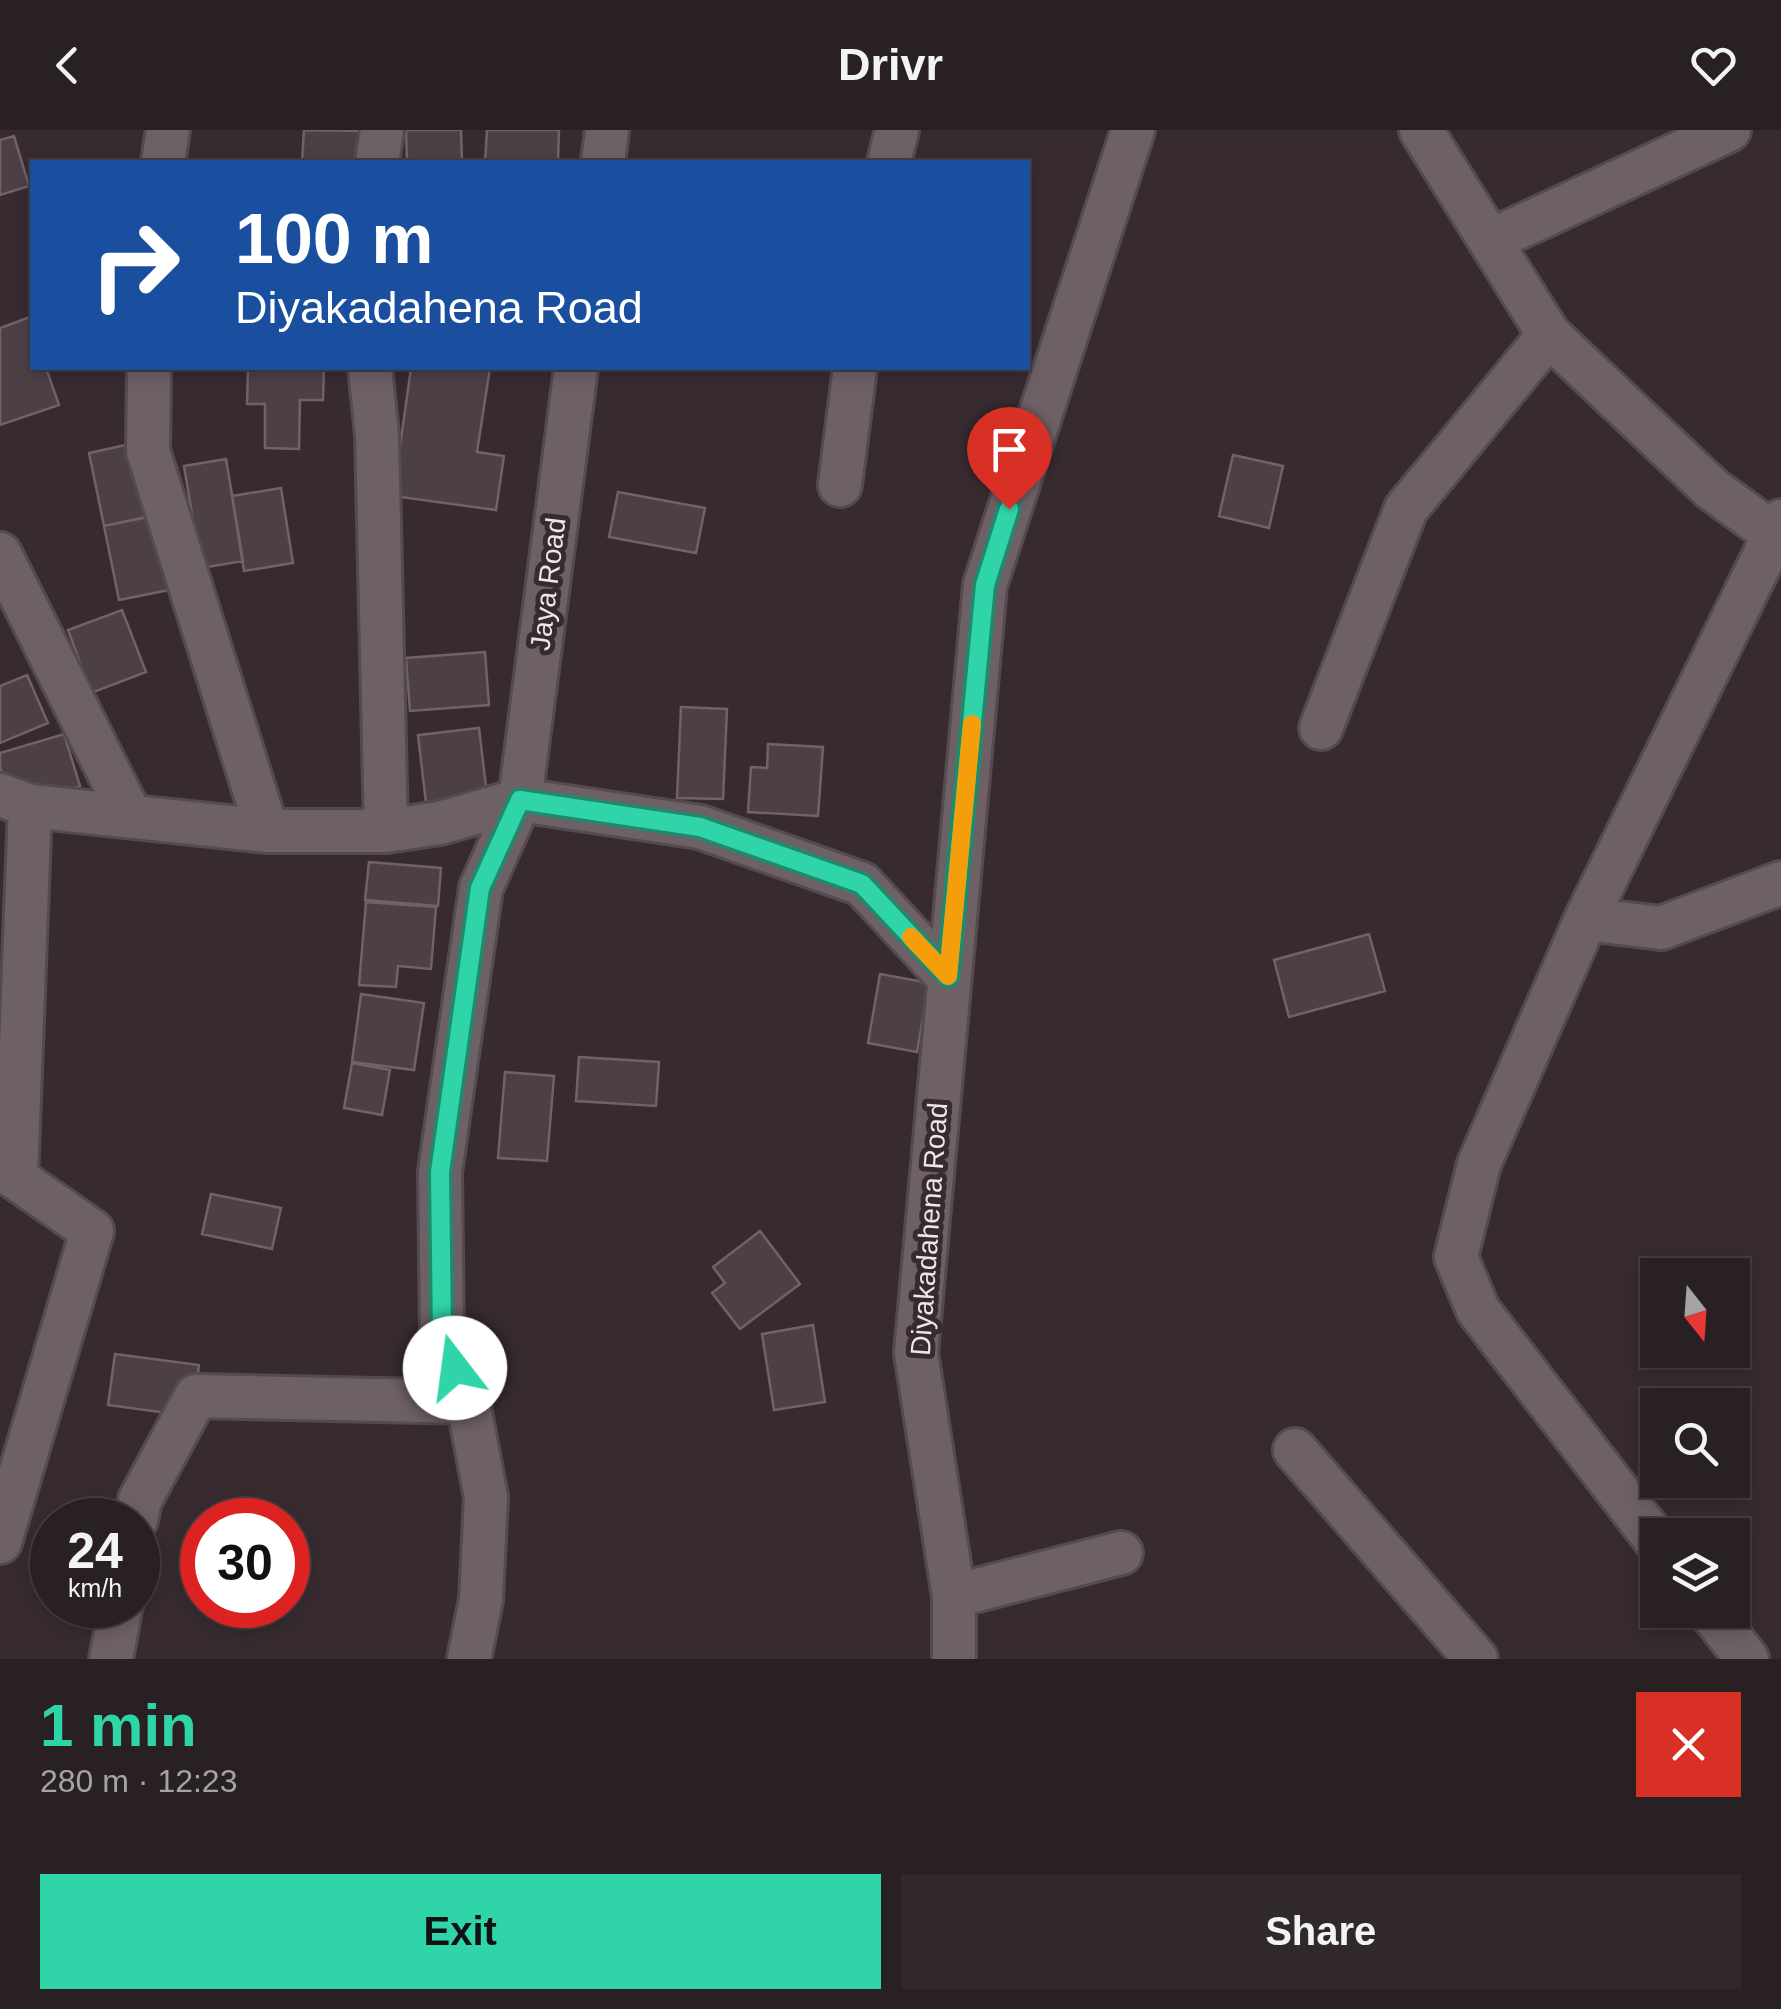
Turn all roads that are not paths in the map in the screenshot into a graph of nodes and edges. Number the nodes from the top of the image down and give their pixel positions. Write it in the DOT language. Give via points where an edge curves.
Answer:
graph roads {
  1 [pos="168,130"];
  2 [pos="382,130"];
  3 [pos="607,130"];
  4 [pos="896,130"];
  5 [pos="1132,130"];
  6 [pos="1422,130"];
  7 [pos="1728,130"];
  8 [pos="163,160"];
  9 [pos="378,160"];
  10 [pos="602,160"];
  11 [pos="889,160"];
  12 [pos="1492,240"];
  13 [pos="1550,334"];
  14 [pos="150,370"];
  15 [pos="370,370"];
  16 [pos="576,370"];
  17 [pos="855,370"];
  18 [pos="840,486"];
  19 [pos="1777,527"];
  20 [pos="0,554"];
  21 [pos="1322,728"];
  22 [pos="520,800"];
  23 [pos="15,801"];
  24 [pos="130,814"];
  25 [pos="268,831"];
  26 [pos="386,831"];
  27 [pos="1781,883"];
  28 [pos="1586,919"];
  29 [pos="948,976"];
  30 [pos="8,1172"];
  31 [pos="468,1402"];
  32 [pos="1296,1450"];
  33 [pos="141,1498"];
  34 [pos="1640,1520"];
  35 [pos="0,1542"];
  36 [pos="1121,1553"];
  37 [pos="954,1596"];
  38 [pos="117,1628"];
  39 [pos="1723,1628"];
  40 [pos="111,1659"];
  41 [pos="469,1659"];
  42 [pos="954,1659"];
  43 [pos="1476,1659"];
  44 [pos="1747,1659"];
  1 -- 8 [label="street"];
  2 -- 9 [label="street"];
  3 -- 10 [label="street"];
  4 -- 11 [label="street"];
  5 -- 29 [label="street, Diyakadahena Road" via="985,585"];
  6 -- 12 [label="street"];
  7 -- 12 [label="street"];
  12 -- 13 [label="street"];
  13 -- 19 [label="street" via="1712,490"];
  13 -- 21 [label="street" via="1406,509"];
  14 -- 25 [label="street" via="148,450"];
  15 -- 26 [label="street"];
  16 -- 22 [label="street, Jaya Road"];
  17 -- 18 [label="street"];
  19 -- 28 [label="street"];
  20 -- 24 [label="street"];
  22 -- 26 [label="street"];
  22 -- 29 [label="street" via="700,827 862,884"];
  22 -- 31 [label="street, Jaya Road" via="480,888 440,1172 442,1334"];
  23 -- 24 [label="street"];
  23 -- 30 [label="street"];
  24 -- 25 [label="street"];
  25 -- 26 [label="street"];
  27 -- 28 [label="street" via="1661,928"];
  28 -- 34 [label="street" via="1479,1164 1456,1257 1478,1310"];
  29 -- 37 [label="street, Diyakadahena Road" via="916,1352"];
  30 -- 35 [label="street" via="92,1231"];
  31 -- 33 [label="street" via="196,1396"];
  31 -- 41 [label="street, Jaya Road" via="486,1497 481,1600"];
  32 -- 43 [label="street"];
  36 -- 37 [label="street"];
  37 -- 42 [label="street, Diyakadahena Road"];
  38 -- 40 [label="street"];
  39 -- 44 [label="street"];
}
